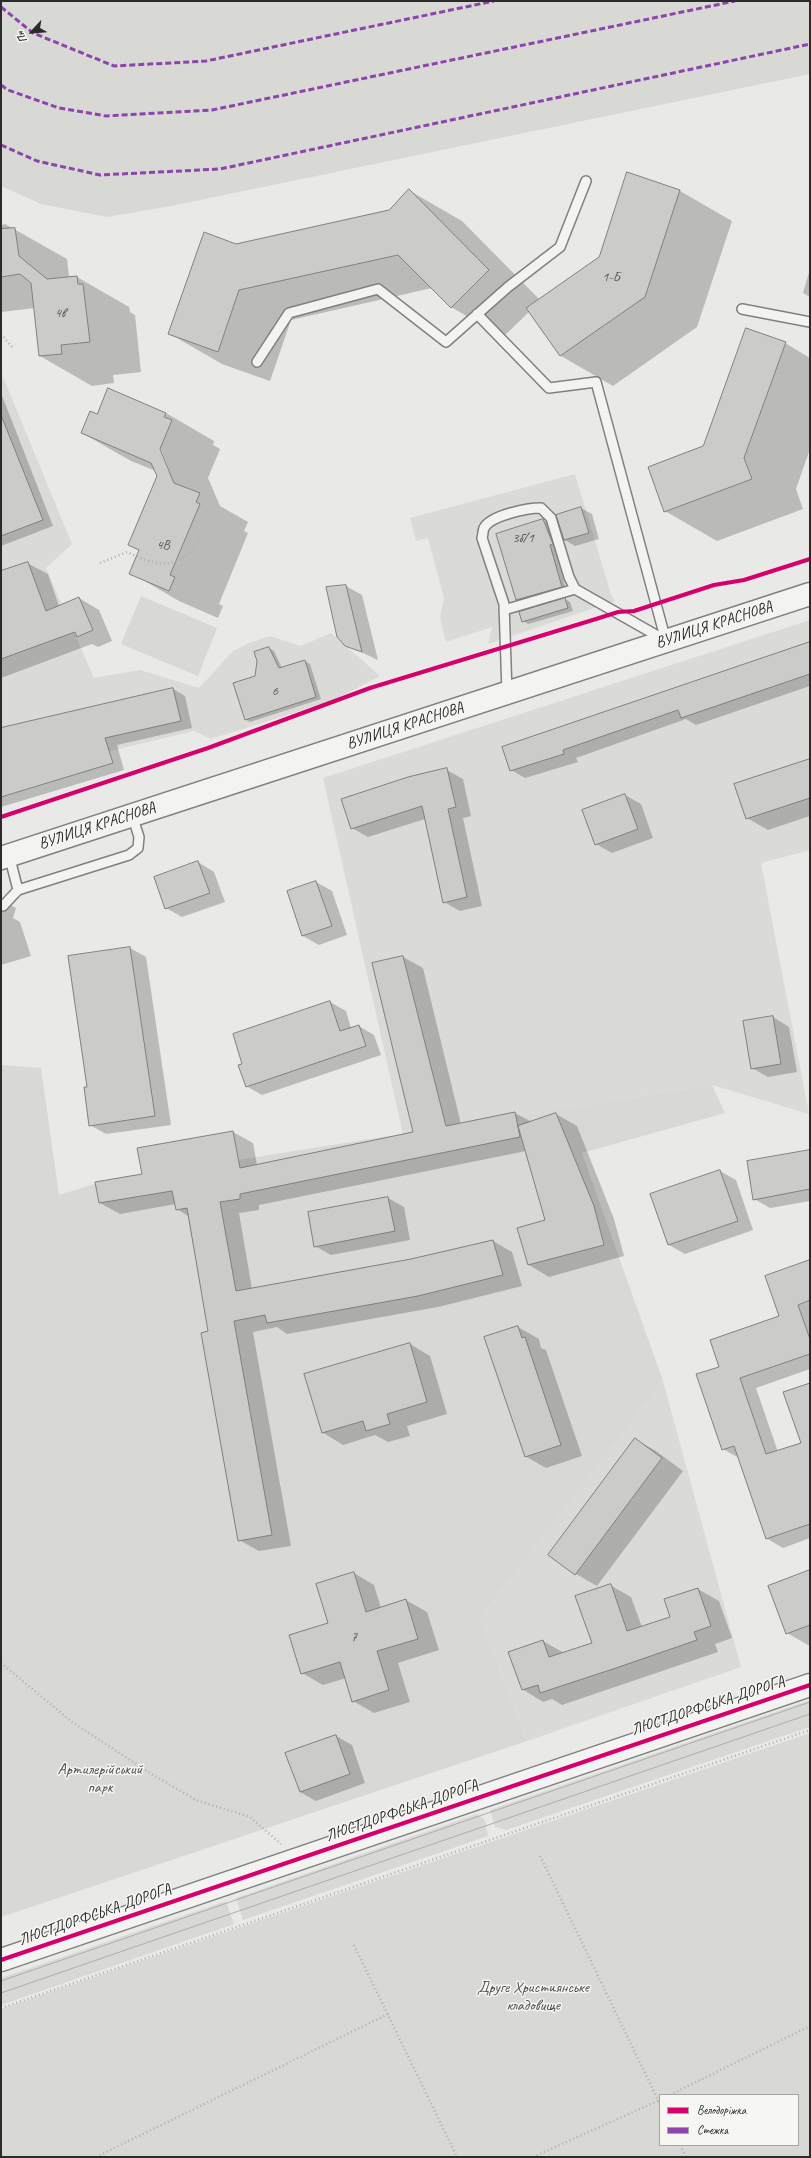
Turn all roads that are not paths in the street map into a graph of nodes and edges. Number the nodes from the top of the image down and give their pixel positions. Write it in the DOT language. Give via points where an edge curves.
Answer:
graph roads {
  1 [pos="586,181"];
  2 [pos="742,309"];
  3 [pos="477,314"];
  4 [pos="810,322"];
  5 [pos="257,362"];
  6 [pos="575,589"];
  7 [pos="810,594"];
  8 [pos="504,610"];
  9 [pos="666,641"];
  10 [pos="507,693"];
  11 [pos="132,815"];
  12 [pos="5,857"];
  13 [pos="18,890"];
  14 [pos="3,906"];
  15 [pos="810,1685"];
  16 [pos="1,1960"];
  1 -- 3 [label="lane" via="560,247 508,286"];
  2 -- 4 [label="lane"];
  3 -- 5 [label="lane" via="446,342 378,289 289,313"];
  3 -- 9 [label="lane" via="549,388 599,382"];
  6 -- 8 [label="lane"];
  6 -- 8 [label="lane" via="569,577 552,518 541,508 529,508 495,519 484,527 482,538"];
  6 -- 9 [label="lane"];
  7 -- 9 [label="main road, ВУЛИЦЯ КРАСНОВА"];
  8 -- 10 [label="lane"];
  9 -- 10 [label="main road, ВУЛИЦЯ КРАСНОВА"];
  10 -- 11 [label="main road, ВУЛИЦЯ КРАСНОВА"];
  11 -- 12 [label="main road, ВУЛИЦЯ КРАСНОВА"];
  11 -- 13 [label="lane" via="139,837 138,848 129,855"];
  12 -- 13 [label="lane"];
  13 -- 14 [label="lane"];
  15 -- 16 [label="main road, ЛЮСТДОРФСЬКА ДОРОГА"];
}
